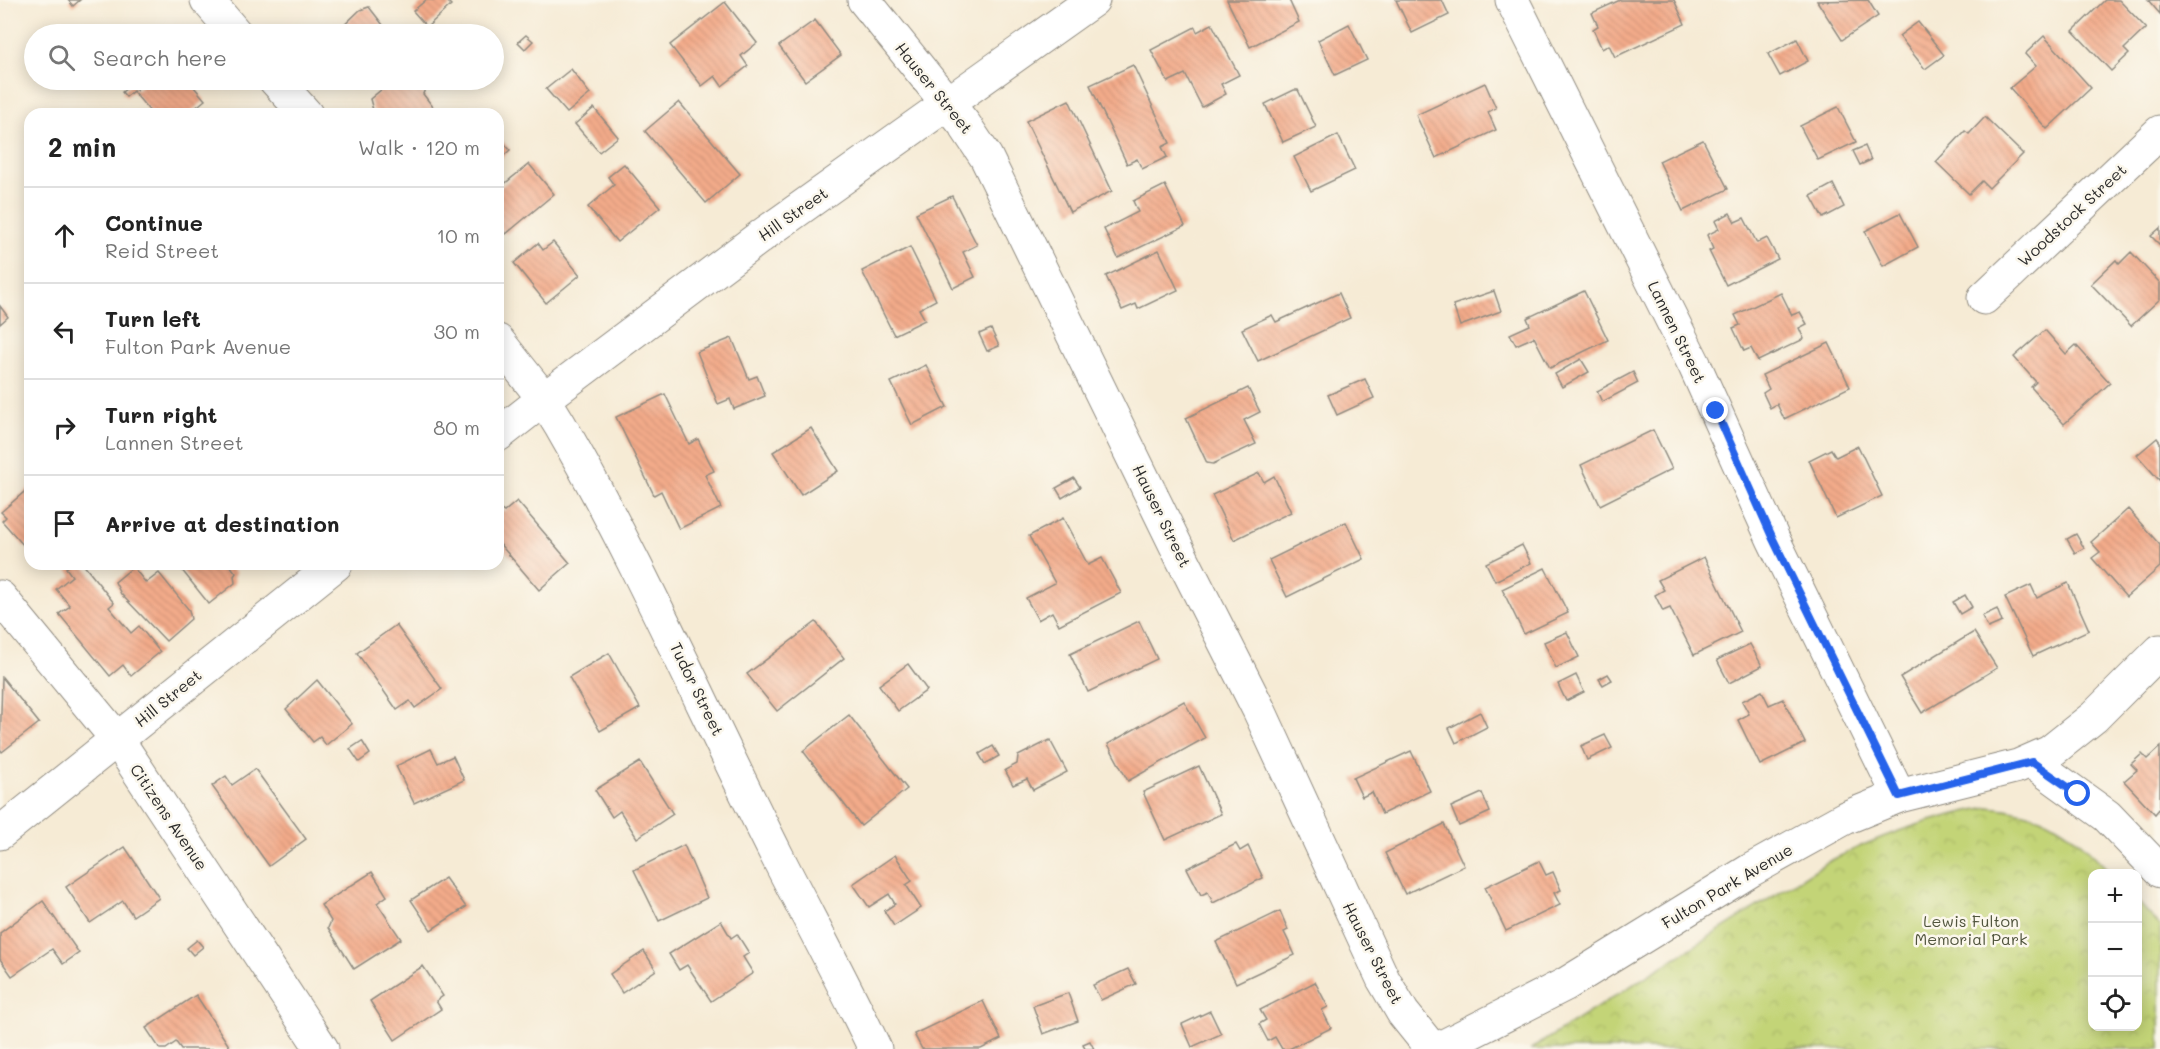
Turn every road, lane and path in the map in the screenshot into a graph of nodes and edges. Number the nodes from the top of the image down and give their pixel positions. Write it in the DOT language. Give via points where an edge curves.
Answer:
graph roads {
  1 [pos="207,0"];
  2 [pos="864,0"];
  3 [pos="1093,0"];
  4 [pos="1512,0"];
  5 [pos="227,24"];
  6 [pos="284,90"];
  7 [pos="948,104"];
  8 [pos="301,108"];
  9 [pos="2160,132"];
  10 [pos="1984,298"];
  11 [pos="504,349"];
  12 [pos="544,399"];
  13 [pos="504,430"];
  14 [pos="328,570"];
  15 [pos="0,597"];
  16 [pos="2160,651"];
  17 [pos="117,739"];
  18 [pos="2032,762"];
  19 [pos="1899,796"];
  20 [pos="0,833"];
  21 [pos="2160,871"];
  22 [pos="322,1049"];
  23 [pos="875,1049"];
  24 [pos="1432,1049"];
  25 [pos="1438,1049"];
  1 -- 5 [label="street"];
  2 -- 7 [label="street, Hauser Street"];
  3 -- 7 [label="street, Hill Street"];
  4 -- 19 [label="street, Lannen Street" via="1695,366 1773,539"];
  6 -- 8 [label="street"];
  7 -- 12 [label="street, Hill Street" via="764,234"];
  7 -- 24 [label="street, Hauser Street" via="994,171 1259,710 1383,979"];
  9 -- 10 [label="street, Woodstock Street"];
  11 -- 12 [label="street, Tudor Street"];
  12 -- 13 [label="street, Hill Street"];
  12 -- 23 [label="street, Tudor Street" via="678,647"];
  14 -- 17 [label="street, Hill Street"];
  15 -- 17 [label="street, Citizens Avenue"];
  16 -- 18 [label="street, Fulton Park Avenue" via="2072,737"];
  17 -- 20 [label="street, Hill Street"];
  17 -- 22 [label="street, Citizens Avenue"];
  18 -- 19 [label="street, Fulton Park Avenue"];
  18 -- 21 [label="street" via="2107,816"];
  19 -- 25 [label="street, Fulton Park Avenue" via="1801,840 1566,984"];
}
